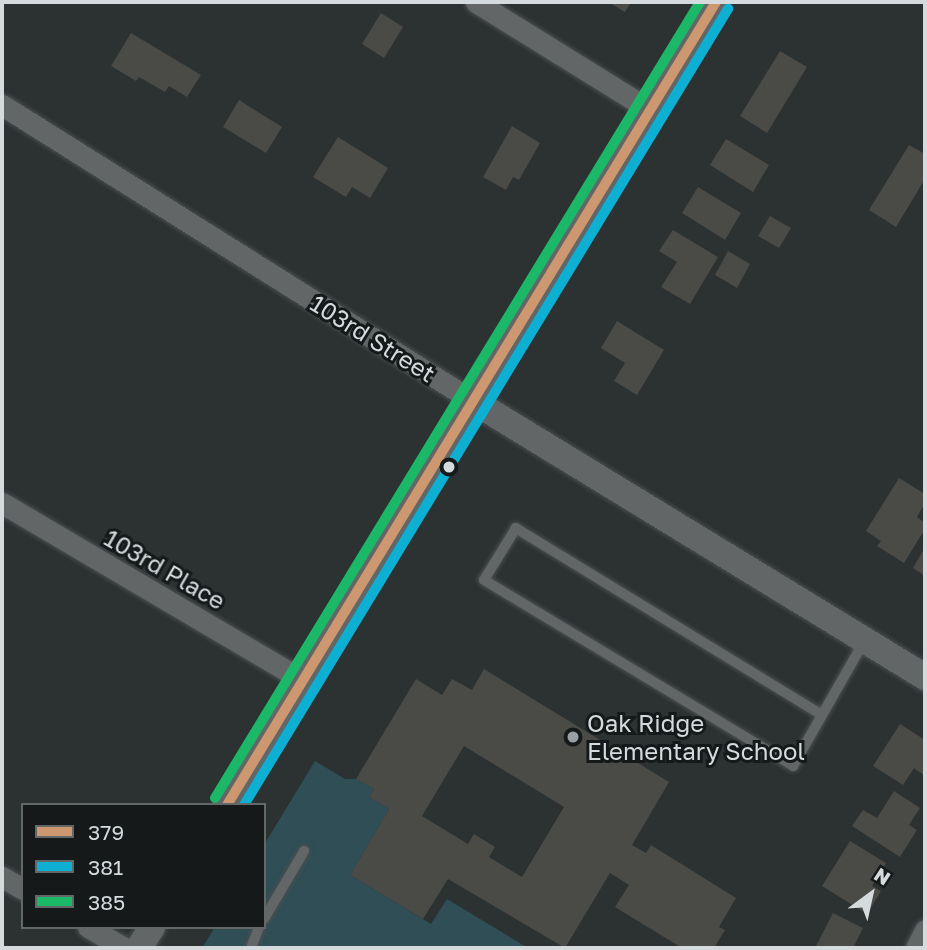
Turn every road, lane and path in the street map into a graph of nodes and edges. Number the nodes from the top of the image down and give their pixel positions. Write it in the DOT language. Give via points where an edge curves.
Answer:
graph roads {
  1 [pos="476,2"];
  2 [pos="716,2"];
  3 [pos="2,105"];
  4 [pos="650,110"];
  5 [pos="473,401"];
  6 [pos="2,503"];
  7 [pos="865,640"];
  8 [pos="925,677"];
  9 [pos="303,680"];
  10 [pos="822,715"];
  11 [pos="228,803"];
  12 [pos="304,851"];
  13 [pos="2,877"];
  14 [pos="21,888"];
  15 [pos="266,916"];
  16 [pos="91,929"];
  17 [pos="151,929"];
  18 [pos="259,929"];
  19 [pos="925,930"];
  20 [pos="124,948"];
  21 [pos="139,948"];
  22 [pos="251,948"];
  23 [pos="916,948"];
  1 -- 4 [label="street"];
  2 -- 4 [label="street"];
  3 -- 5 [label="street, 103rd Street"];
  4 -- 5 [label="street"];
  5 -- 7 [label="street, 103rd Street"];
  5 -- 9 [label="street"];
  6 -- 9 [label="street, 103rd Place"];
  7 -- 8 [label="street, 103rd Street"];
  7 -- 10 [label="lane"];
  9 -- 11 [label="street"];
  10 -- 10 [label="lane" via="516,528 484,580 793,766"];
  12 -- 15 [label="lane"];
  13 -- 14 [label="street"];
  16 -- 20 [label="street"];
  17 -- 21 [label="street"];
  18 -- 22 [label="lane"];
  19 -- 23 [label="street"];
}
